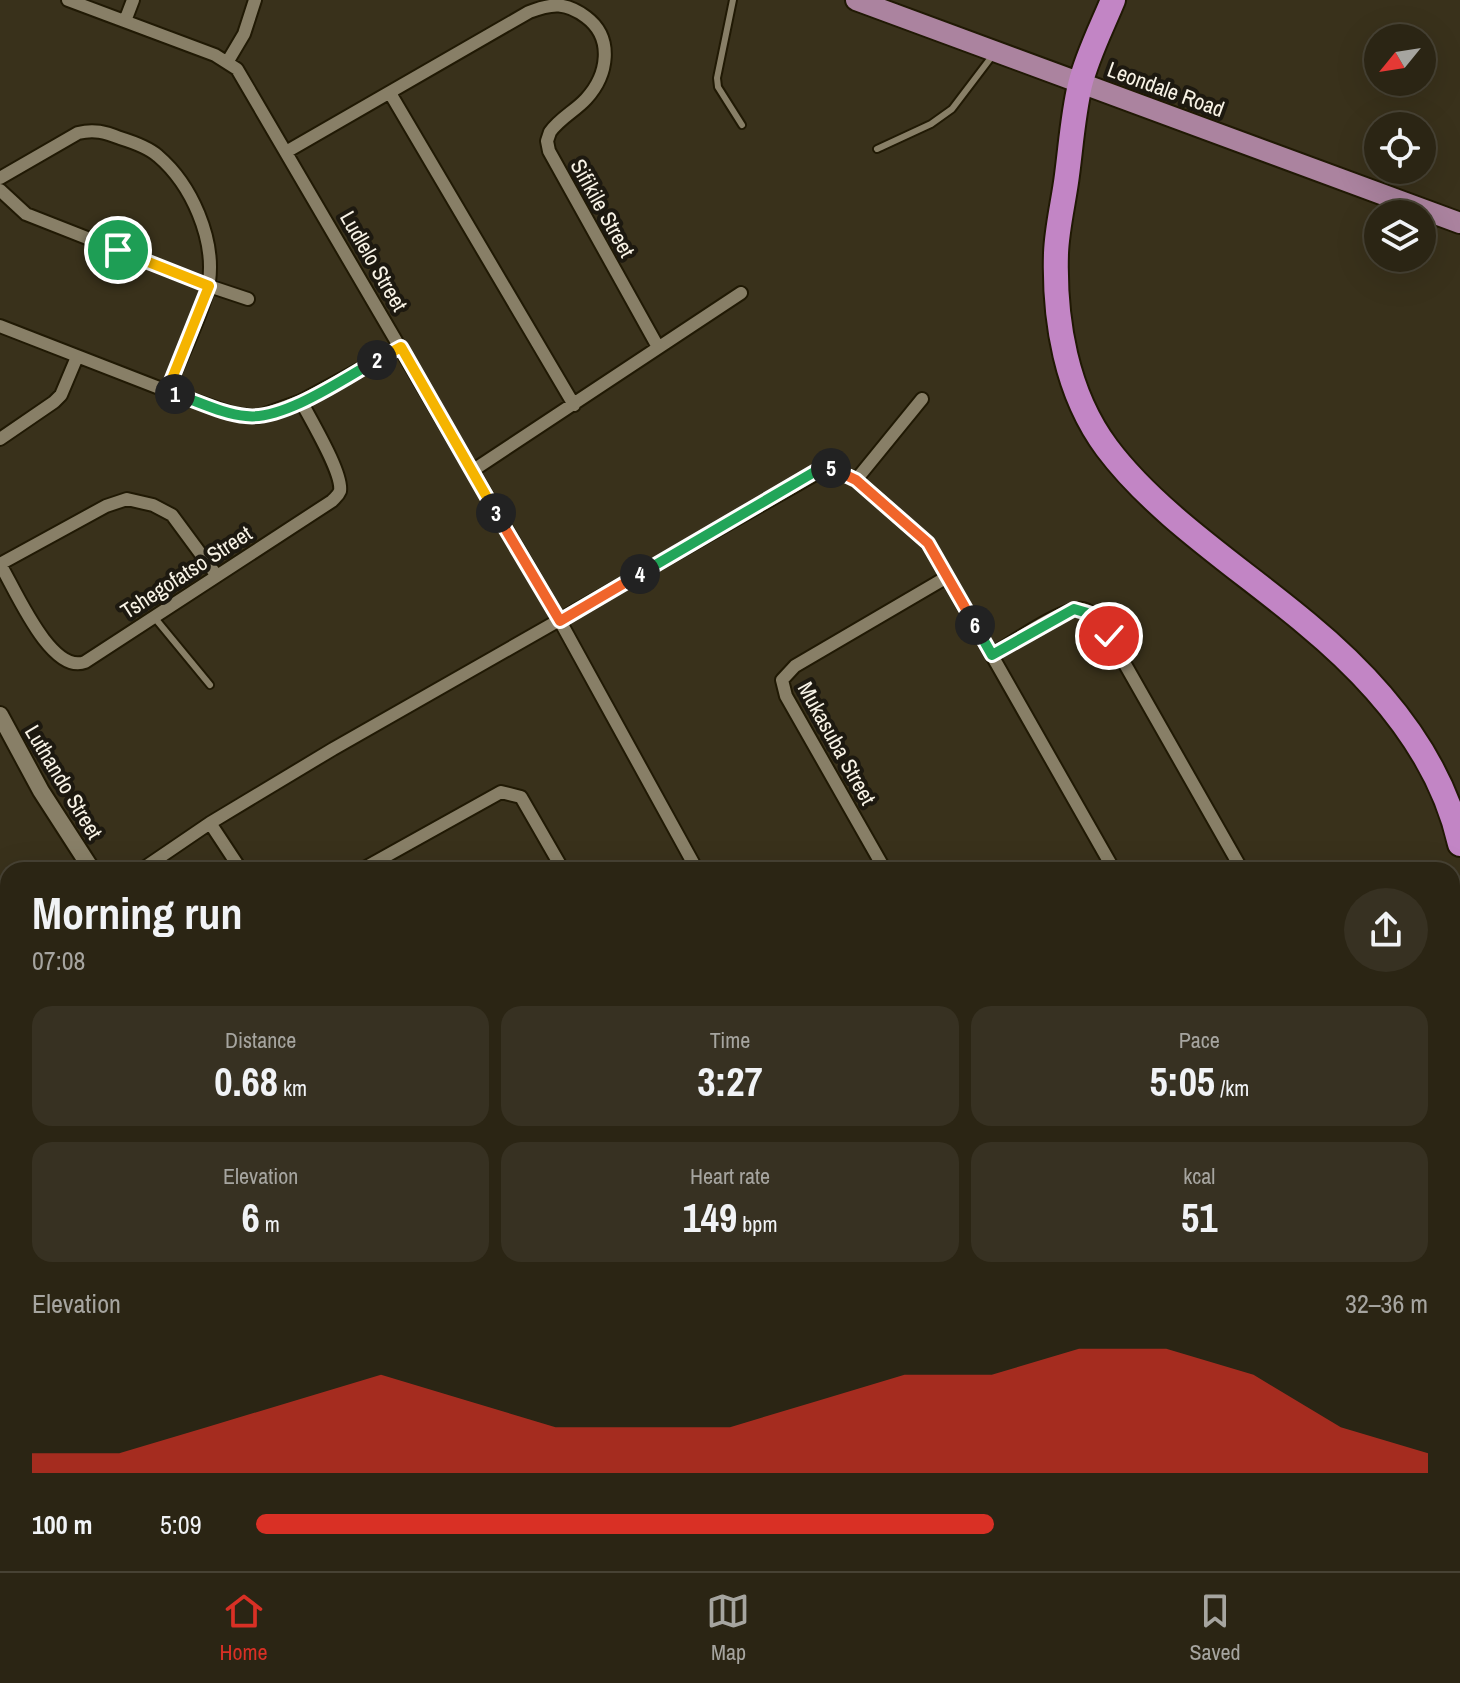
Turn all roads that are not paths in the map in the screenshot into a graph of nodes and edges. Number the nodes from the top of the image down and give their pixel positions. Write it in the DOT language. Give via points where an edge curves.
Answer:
graph roads {
  1 [pos="68,0"];
  2 [pos="133,0"];
  3 [pos="255,0"];
  4 [pos="733,0"];
  5 [pos="856,0"];
  6 [pos="1113,0"];
  7 [pos="125,21"];
  8 [pos="995,52"];
  9 [pos="228,61"];
  10 [pos="1080,83"];
  11 [pos="390,93"];
  12 [pos="742,125"];
  13 [pos="877,149"];
  14 [pos="286,152"];
  15 [pos="0,178"];
  16 [pos="0,190"];
  17 [pos="1460,223"];
  18 [pos="209,286"];
  19 [pos="741,293"];
  20 [pos="248,299"];
  21 [pos="0,326"];
  22 [pos="401,347"];
  23 [pos="658,347"];
  24 [pos="77,357"];
  25 [pos="167,391"];
  26 [pos="922,399"];
  27 [pos="301,401"];
  28 [pos="574,405"];
  29 [pos="0,439"];
  30 [pos="472,471"];
  31 [pos="856,480"];
  32 [pos="0,564"];
  33 [pos="217,576"];
  34 [pos="947,577"];
  35 [pos="154,617"];
  36 [pos="560,621"];
  37 [pos="992,655"];
  38 [pos="210,685"];
  39 [pos="0,715"];
  40 [pos="210,823"];
  41 [pos="1460,844"];
  42 [pos="87,862"];
  43 [pos="153,862"];
  44 [pos="236,862"];
  45 [pos="375,862"];
  46 [pos="558,862"];
  47 [pos="693,862"];
  48 [pos="880,862"];
  49 [pos="1109,862"];
  50 [pos="1237,862"];
  1 -- 7 [label="street"];
  2 -- 7 [label="street"];
  3 -- 9 [label="street"];
  4 -- 12 [label="lane" via="717,78"];
  5 -- 8 [label="main road, Leondale Road"];
  6 -- 10 [label="highway"];
  7 -- 9 [label="street"];
  8 -- 10 [label="main road, Leondale Road"];
  8 -- 13 [label="lane" via="952,109"];
  9 -- 14 [label="street, Ludlelo Street"];
  10 -- 17 [label="main road, Leondale Road"];
  10 -- 41 [label="highway" via="1056,250 1056,304 1063,347 1084,409 1109,450 1144,489 1367,677 1417,744 1439,784"];
  11 -- 14 [label="street, Sifikile Street"];
  11 -- 23 [label="street, Sifikile Street" via="544,6 566,5 591,21 605,44 604,67 593,91 550,132 549,151"];
  11 -- 28 [label="street"];
  14 -- 22 [label="street, Ludlelo Street"];
  15 -- 18 [label="street" via="88,130 140,145 175,175 200,218 211,261"];
  16 -- 18 [label="street" via="26,214"];
  18 -- 20 [label="street"];
  18 -- 25 [label="street"];
  19 -- 23 [label="street"];
  21 -- 24 [label="street"];
  22 -- 27 [label="street"];
  22 -- 30 [label="street, Ludlelo Street"];
  23 -- 28 [label="street"];
  24 -- 25 [label="street"];
  24 -- 29 [label="street" via="61,395"];
  25 -- 27 [label="street" via="245,416 267,415"];
  26 -- 31 [label="street"];
  27 -- 33 [label="street, Tshegofatso Street" via="337,474 340,491"];
  28 -- 30 [label="street"];
  30 -- 36 [label="street, Ludlelo Street"];
  31 -- 34 [label="street" via="928,543"];
  31 -- 36 [label="street" via="836,469 816,471"];
  32 -- 33 [label="street" via="127,499 172,515"];
  32 -- 35 [label="street, Tshegofatso Street" via="48,646 68,662 85,662"];
  33 -- 35 [label="street, Tshegofatso Street"];
  34 -- 37 [label="street"];
  34 -- 48 [label="street, Mukasuba Street" via="795,666 782,680 786,696"];
  35 -- 38 [label="lane"];
  36 -- 40 [label="street"];
  36 -- 47 [label="street, Ludlelo Street"];
  37 -- 49 [label="street"];
  37 -- 50 [label="street" via="1065,612 1083,609 1091,614 1109,636"];
  39 -- 42 [label="street, Luthando Street"];
  40 -- 43 [label="street"];
  40 -- 44 [label="street"];
  45 -- 46 [label="street" via="501,792 521,797"];
}
